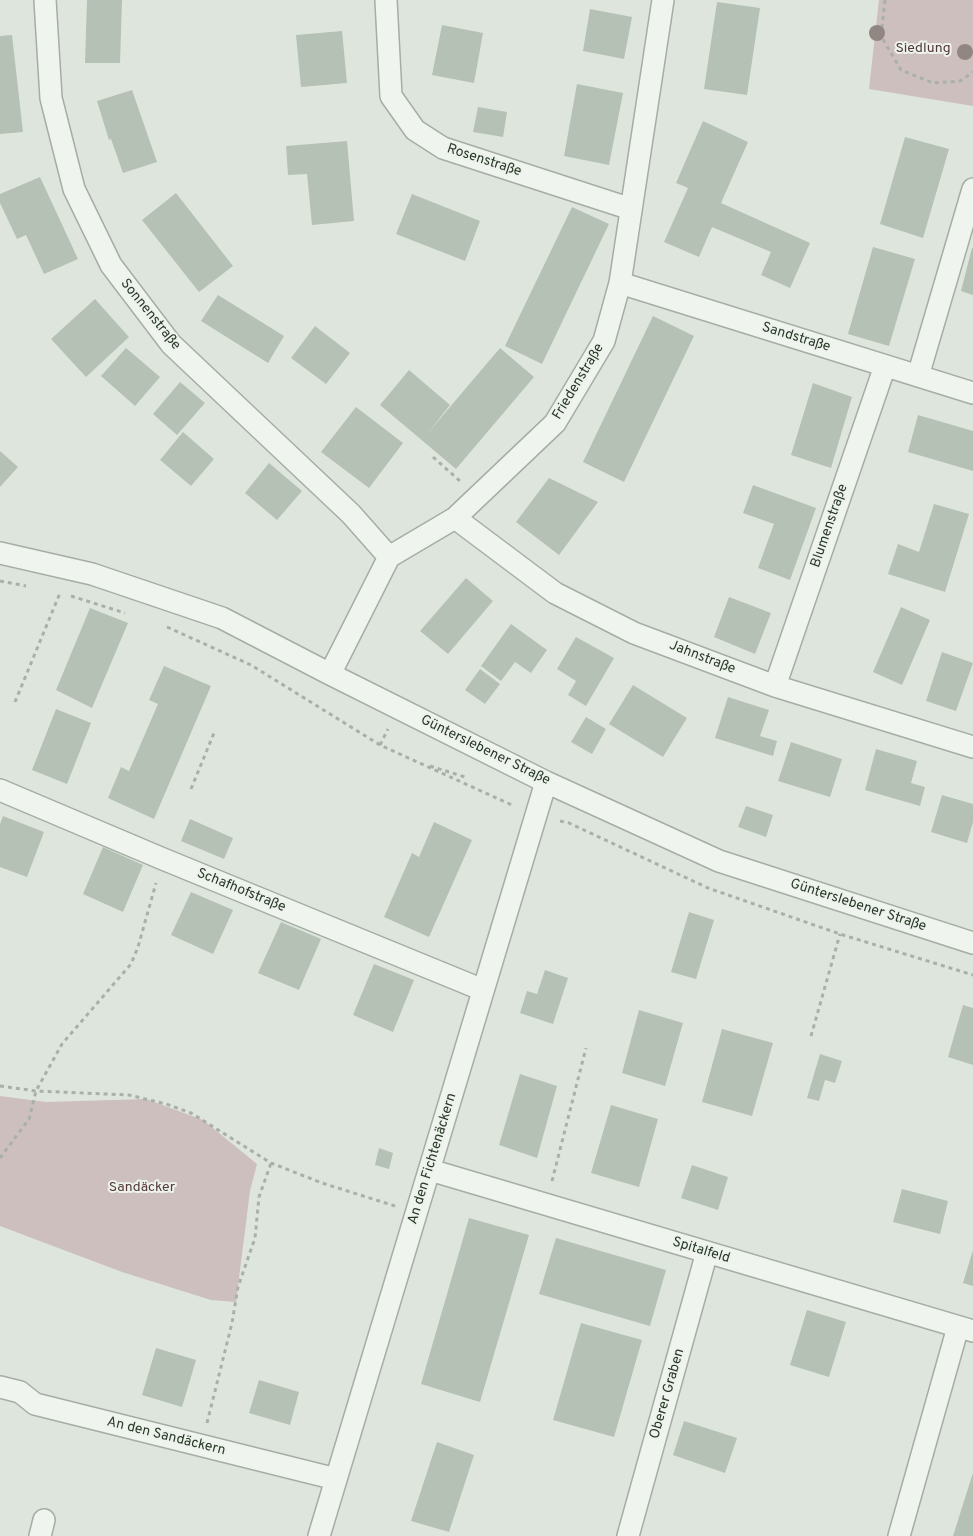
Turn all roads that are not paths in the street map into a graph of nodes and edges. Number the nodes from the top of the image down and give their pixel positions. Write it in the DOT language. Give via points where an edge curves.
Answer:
graph roads {
  1 [pos="45,0"];
  2 [pos="386,0"];
  3 [pos="663,0"];
  4 [pos="973,189"];
  5 [pos="631,209"];
  6 [pos="620,283"];
  7 [pos="885,366"];
  8 [pos="918,376"];
  9 [pos="973,393"];
  10 [pos="455,518"];
  11 [pos="0,553"];
  12 [pos="389,556"];
  13 [pos="330,674"];
  14 [pos="775,686"];
  15 [pos="973,747"];
  16 [pos="546,782"];
  17 [pos="0,790"];
  18 [pos="973,944"];
  19 [pos="483,990"];
  20 [pos="430,1170"];
  21 [pos="707,1252"];
  22 [pos="965,1329"];
  23 [pos="0,1387"];
  24 [pos="336,1479"];
  25 [pos="320,1536"];
  26 [pos="628,1536"];
  27 [pos="899,1536"];
  1 -- 12 [label="street, Sonnenstraße" via="51,98 74,189 111,265 171,344 351,514"];
  2 -- 5 [label="street, Rosenstraße" via="391,96 415,130 443,148"];
  3 -- 5 [label="street, Friedenstraße"];
  4 -- 8 [label="street"];
  5 -- 6 [label="street, Friedenstraße"];
  6 -- 7 [label="street, Sandstraße"];
  6 -- 10 [label="street, Friedenstraße" via="604,341 556,423"];
  7 -- 8 [label="street, Sandstraße"];
  7 -- 14 [label="street, Blumenstraße"];
  8 -- 9 [label="street, Sandstraße"];
  10 -- 12 [label="street, Friedenstraße"];
  10 -- 14 [label="street, Jahnstraße" via="555,592 634,632"];
  11 -- 13 [label="street, Günterslebener Straße" via="92,574 222,618"];
  12 -- 13 [label="street"];
  13 -- 16 [label="street, Günterslebener Straße"];
  14 -- 15 [label="street, Jahnstraße"];
  16 -- 18 [label="street, Günterslebener Straße" via="719,861"];
  16 -- 19 [label="street, An den Fichtenäckern"];
  17 -- 19 [label="street, Schafhofstraße"];
  19 -- 20 [label="street, An den Fichtenäckern"];
  20 -- 21 [label="street, Spitalfeld"];
  20 -- 24 [label="street, An den Fichtenäckern"];
  21 -- 22 [label="street, Spitalfeld"];
  21 -- 26 [label="street, Oberer Graben"];
  22 -- 27 [label="street"];
  23 -- 24 [label="street, An den Sandäckern" via="20,1392 35,1404"];
  24 -- 25 [label="street, An den Fichtenäckern"];
}
